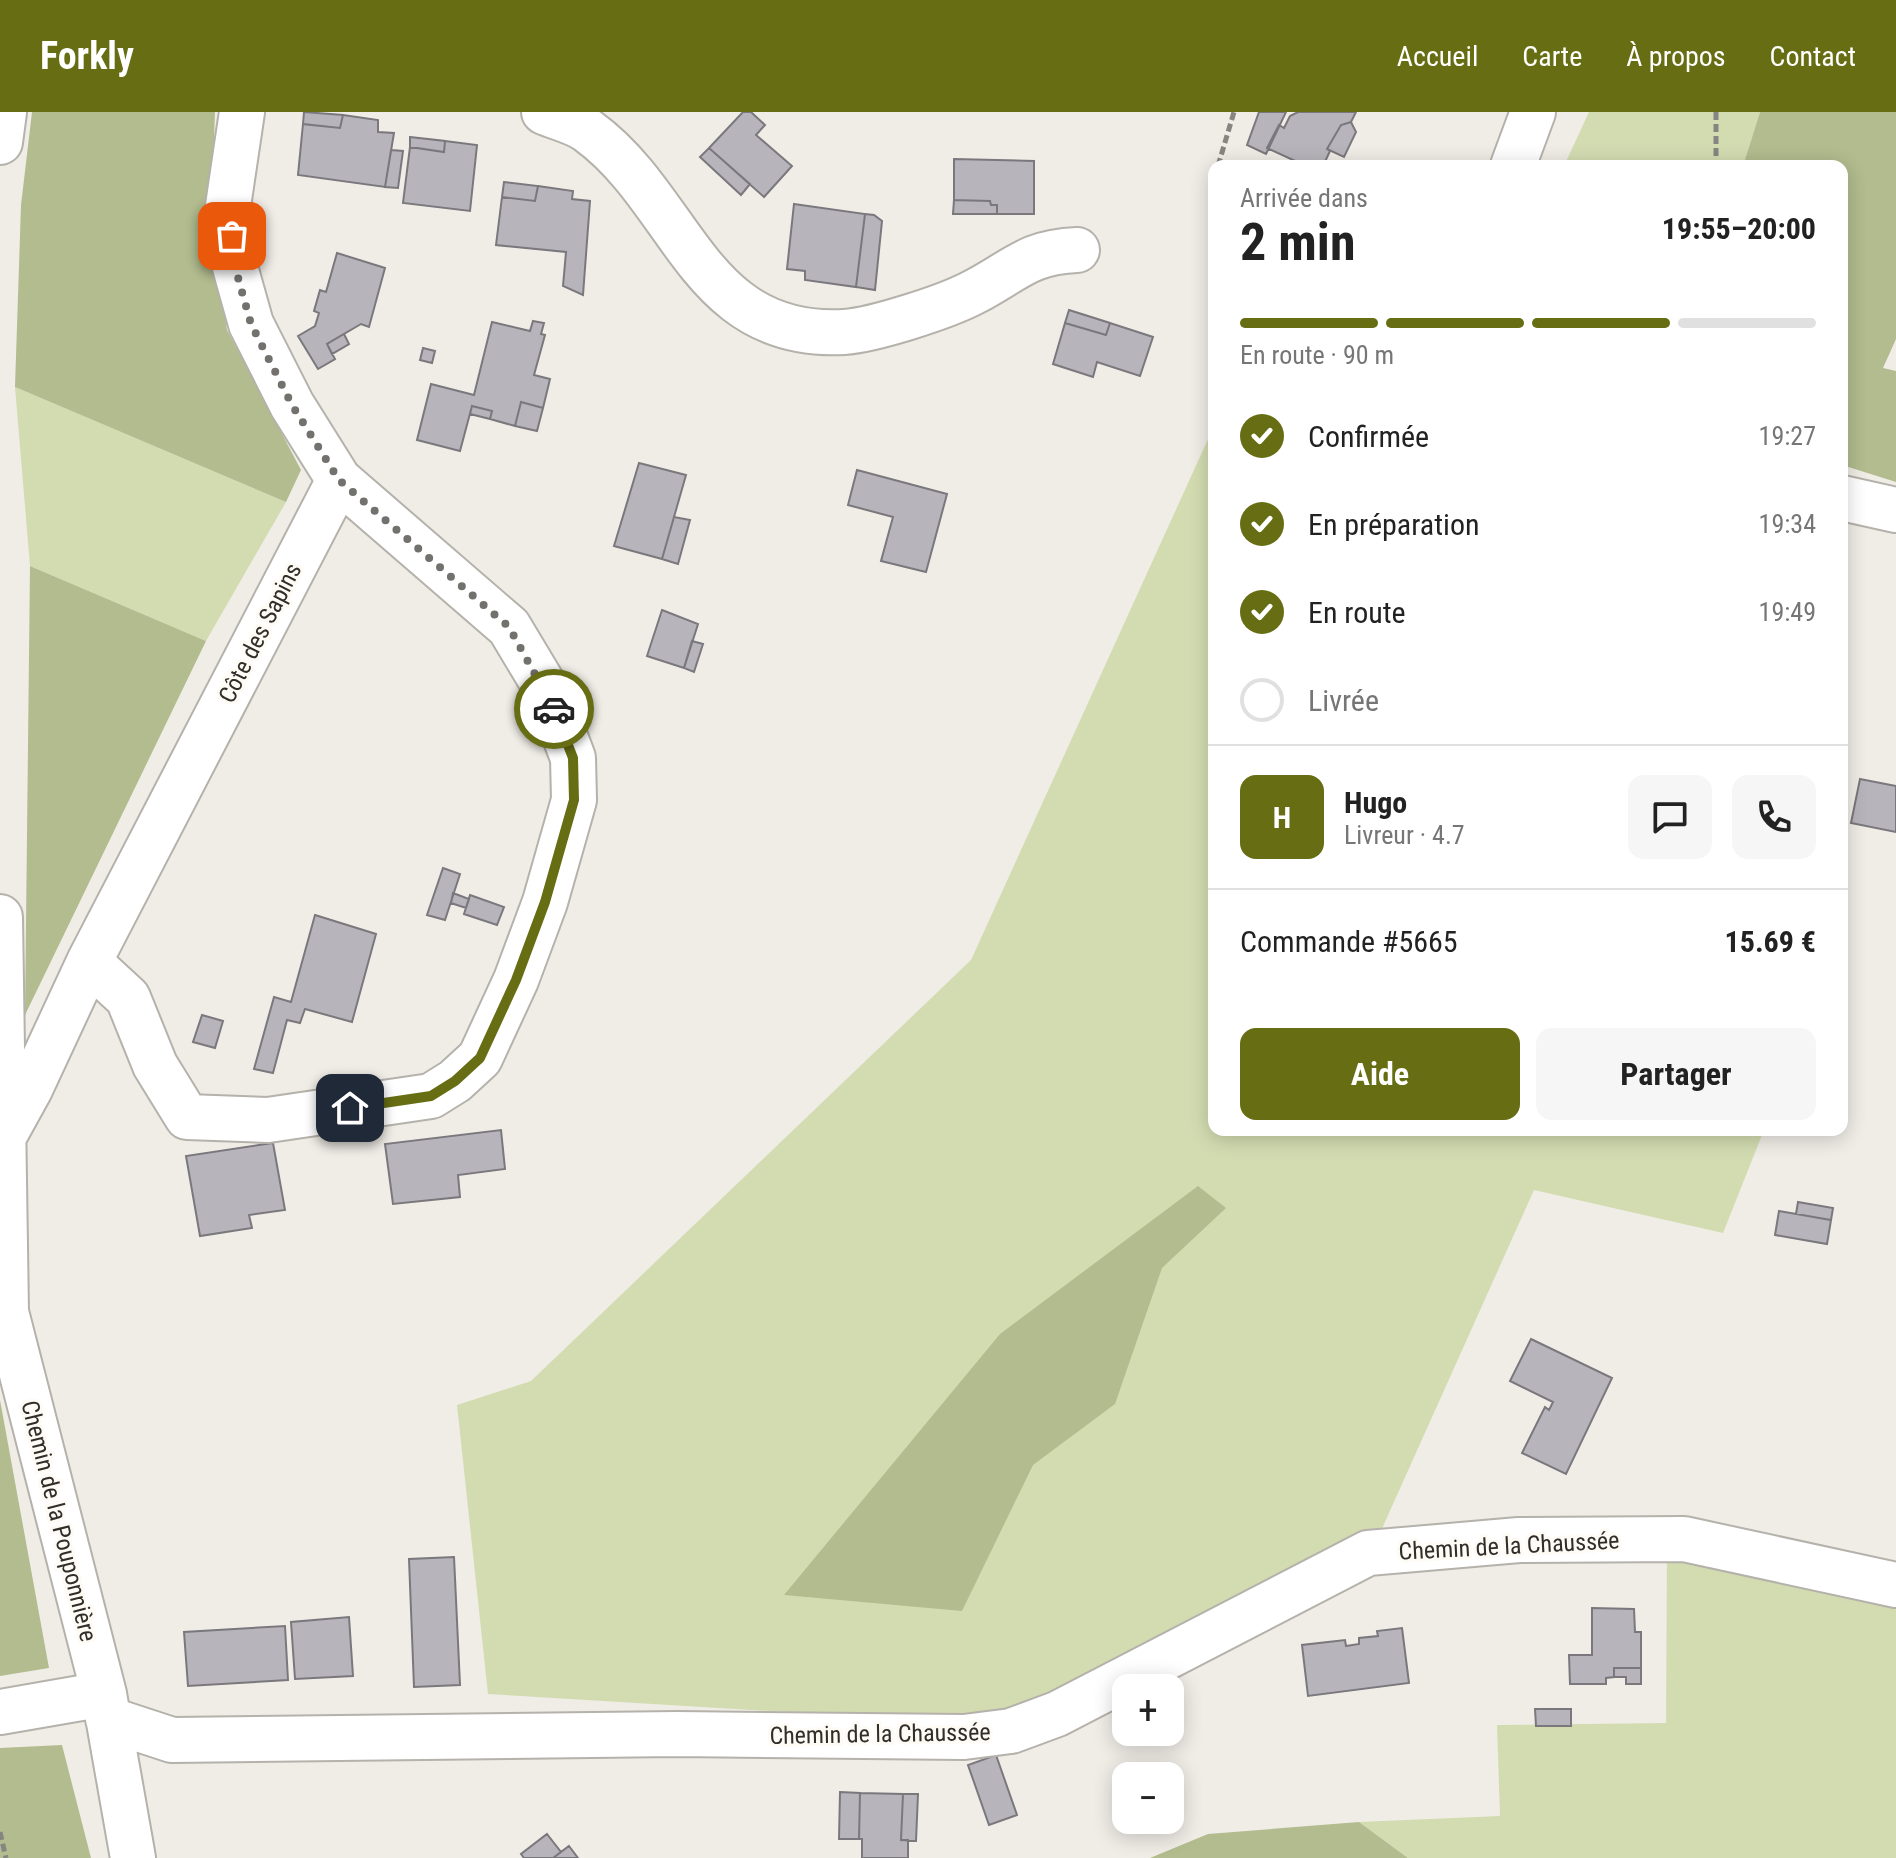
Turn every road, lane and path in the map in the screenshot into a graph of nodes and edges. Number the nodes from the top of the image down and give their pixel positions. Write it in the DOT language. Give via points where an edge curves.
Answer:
graph roads {
  1 [pos="4,112"];
  2 [pos="242,112"];
  3 [pos="544,112"];
  4 [pos="1234,112"];
  5 [pos="1533,112"];
  6 [pos="1716,112"];
  7 [pos="0,142"];
  8 [pos="1220,160"];
  9 [pos="1515,160"];
  10 [pos="1716,160"];
  11 [pos="1077,250"];
  12 [pos="339,480"];
  13 [pos="1848,499"];
  14 [pos="1896,510"];
  15 [pos="0,917"];
  16 [pos="89,962"];
  17 [pos="3,1138"];
  18 [pos="1896,1585"];
  19 [pos="106,1707"];
  20 [pos="0,1712"];
  21 [pos="0,1832"];
  22 [pos="6,1858"];
  23 [pos="133,1858"];
  1 -- 7 [label="street"];
  2 -- 12 [label="street" via="228,206 235,267 251,324 292,405"];
  3 -- 11 [label="street" via="587,129 619,158 720,289 752,315 796,330 846,332 944,306 1031,257"];
  4 -- 8 [label="path"];
  5 -- 9 [label="street"];
  6 -- 10 [label="path"];
  12 -- 16 [label="street, Côte des Sapins"];
  12 -- 16 [label="street" via="509,627 548,692 573,758 574,800 545,902 480,1058 431,1096 268,1120 187,1117 155,1065 128,998"];
  13 -- 14 [label="street"];
  15 -- 17 [label="street, Chemin de la Pouponnière"];
  16 -- 17 [label="street, Côte des Sapins"];
  17 -- 19 [label="street, Chemin de la Pouponnière" via="6,1312"];
  18 -- 19 [label="street, Chemin de la Chaussée" via="1684,1539 1519,1540 1368,1553 1057,1714 1011,1731 964,1737 677,1734 172,1740"];
  19 -- 20 [label="street, Chemin de la Chaussée"];
  19 -- 23 [label="street, Chemin de la Pouponnière"];
  21 -- 22 [label="path"];
}
